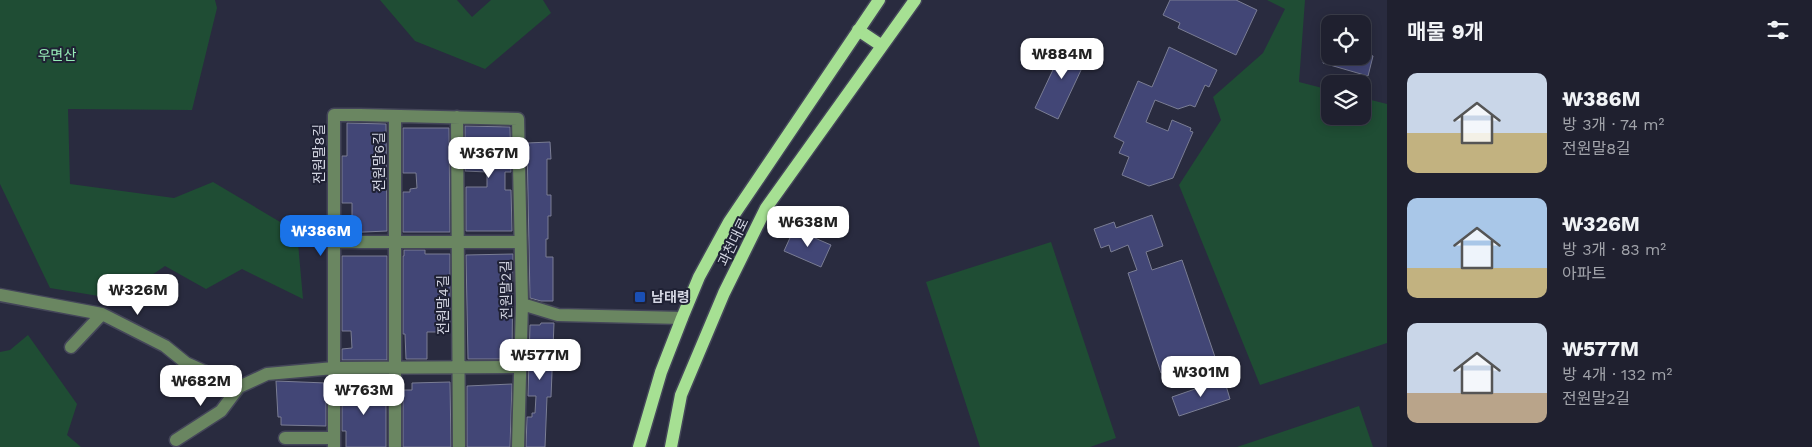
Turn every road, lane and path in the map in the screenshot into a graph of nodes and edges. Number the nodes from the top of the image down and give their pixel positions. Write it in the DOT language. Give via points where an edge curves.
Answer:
graph roads {
  1 [pos="879,0"];
  2 [pos="915,0"];
  3 [pos="858,30"];
  4 [pos="882,46"];
  5 [pos="360,115"];
  6 [pos="394,116"];
  7 [pos="458,117"];
  8 [pos="335,242"];
  9 [pos="394,242"];
  10 [pos="458,242"];
  11 [pos="520,242"];
  12 [pos="0,295"];
  13 [pos="522,304"];
  14 [pos="102,314"];
  15 [pos="682,318"];
  16 [pos="71,347"];
  17 [pos="521,367"];
  18 [pos="334,368"];
  19 [pos="395,368"];
  20 [pos="458,368"];
  21 [pos="239,387"];
  22 [pos="285,438"];
  23 [pos="176,440"];
  24 [pos="334,442"];
  25 [pos="395,447"];
  26 [pos="459,447"];
  27 [pos="518,447"];
  28 [pos="639,447"];
  29 [pos="671,447"];
  1 -- 3 [label="main road, 과천대로"];
  2 -- 4 [label="main road, 과천대로"];
  3 -- 4 [label="main road"];
  3 -- 15 [label="main road, 과천대로" via="729,222"];
  4 -- 29 [label="main road, 과천대로" via="766,208 724,293 681,395"];
  5 -- 6 [label="street, 전원말6길"];
  5 -- 8 [label="street, 전원말8길" via="334,115"];
  6 -- 7 [label="street"];
  6 -- 9 [label="street, 전원말6길"];
  7 -- 10 [label="street, 전원말4길"];
  7 -- 11 [label="street, 전원말2길" via="518,119"];
  8 -- 9 [label="street"];
  8 -- 18 [label="street, 전원말8길"];
  9 -- 10 [label="street"];
  9 -- 19 [label="street, 전원말6길"];
  10 -- 11 [label="street, 전원말2길"];
  10 -- 20 [label="street, 전원말4길"];
  11 -- 13 [label="street, 전원말2길"];
  12 -- 14 [label="street"];
  13 -- 15 [label="street" via="558,315"];
  13 -- 17 [label="street, 전원말2길"];
  14 -- 16 [label="street"];
  14 -- 21 [label="street" via="165,346 186,363"];
  15 -- 28 [label="main road, 과천대로" via="661,372"];
  17 -- 20 [label="street"];
  17 -- 27 [label="street, 전원말2길"];
  18 -- 19 [label="street"];
  18 -- 21 [label="street" via="267,374"];
  18 -- 24 [label="street, 전원말8길"];
  19 -- 20 [label="street"];
  19 -- 25 [label="street, 전원말6길"];
  20 -- 26 [label="street, 전원말4길"];
  21 -- 23 [label="street" via="220,411"];
  22 -- 24 [label="street, 전원말8길"];
}
